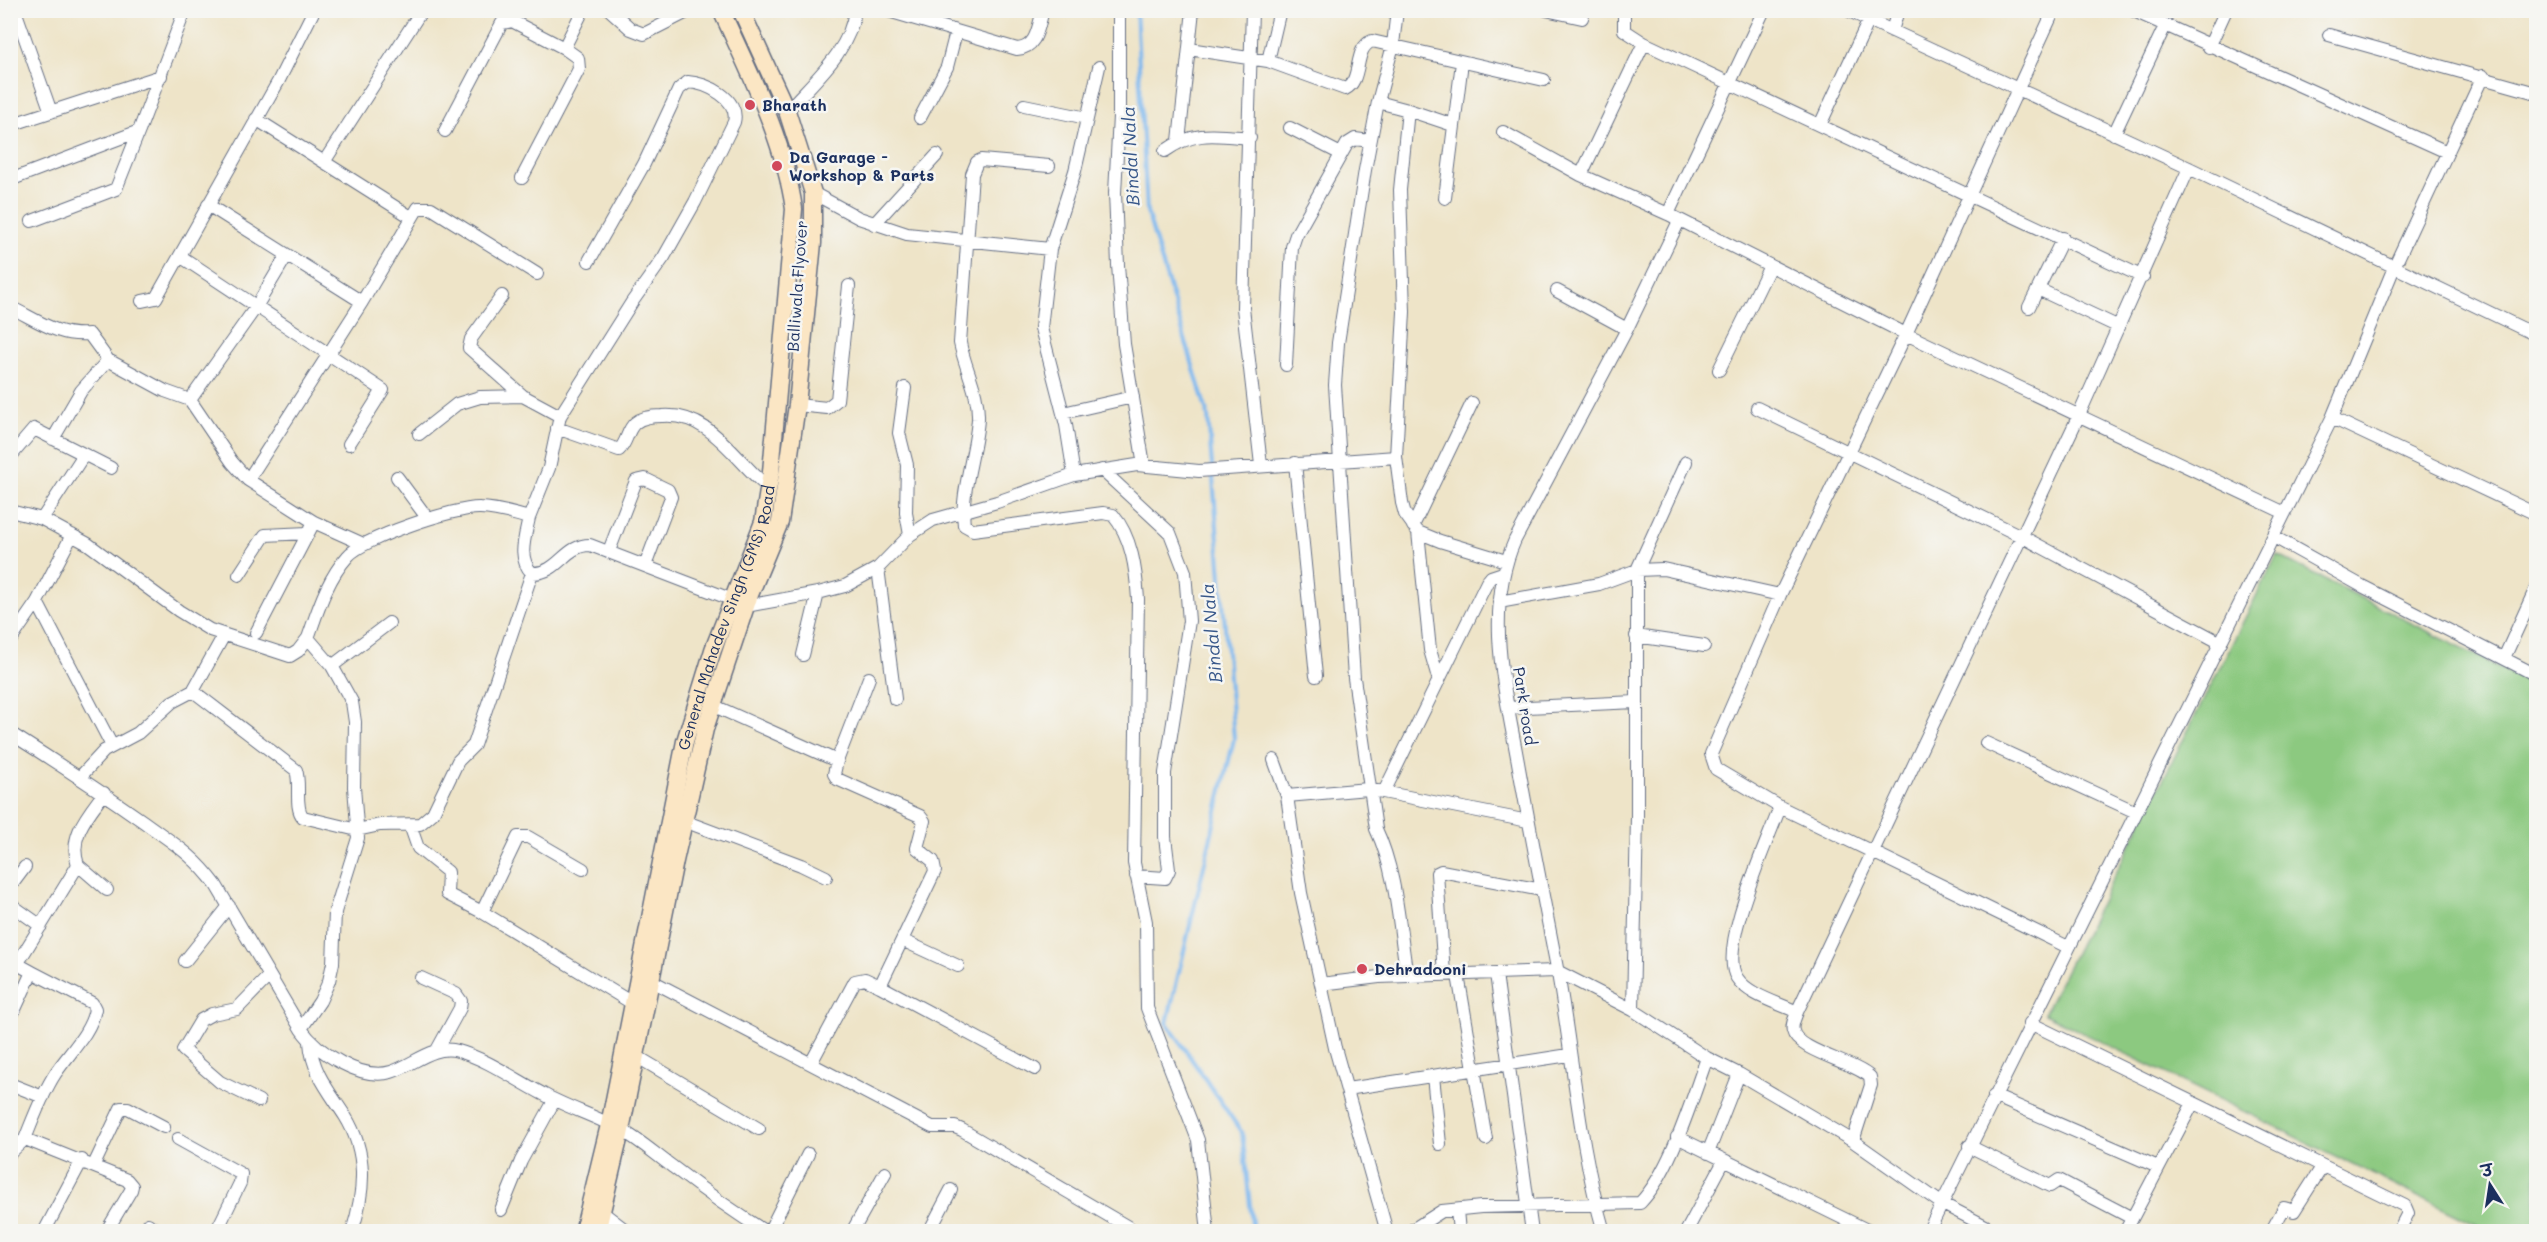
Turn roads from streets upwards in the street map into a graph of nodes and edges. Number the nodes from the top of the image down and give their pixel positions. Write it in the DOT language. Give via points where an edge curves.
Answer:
graph roads {
  1 [pos="15,10"];
  2 [pos="185,10"];
  3 [pos="314,10"];
  4 [pos="422,10"];
  5 [pos="583,10"];
  6 [pos="610,10"];
  7 [pos="691,10"];
  8 [pos="710,10"];
  9 [pos="721,10"];
  10 [pos="728,10"];
  11 [pos="741,10"];
  12 [pos="855,10"];
  13 [pos="885,10"];
  14 [pos="1043,10"];
  15 [pos="1119,10"];
  16 [pos="1193,10"];
  17 [pos="1252,10"];
  18 [pos="1280,10"];
  19 [pos="1397,10"];
  20 [pos="1546,10"];
  21 [pos="1624,10"];
  22 [pos="1764,10"];
  23 [pos="1847,10"];
  24 [pos="1898,10"];
  25 [pos="2054,10"];
  26 [pos="2132,10"];
  27 [pos="2226,10"];
  28 [pos="1582,18"];
  29 [pos="1869,20"];
  30 [pos="2165,26"];
  31 [pos="1892,31"];
  32 [pos="956,32"];
  33 [pos="2329,35"];
  34 [pos="1644,43"];
  35 [pos="1393,45"];
  36 [pos="2209,47"];
  37 [pos="564,48"];
  38 [pos="1189,49"];
  39 [pos="1250,57"];
  40 [pos="1268,61"];
  41 [pos="1462,62"];
  42 [pos="1099,67"];
  43 [pos="161,76"];
  44 [pos="2482,76"];
  45 [pos="1544,80"];
  46 [pos="1729,84"];
  47 [pos="2016,90"];
  48 [pos="2536,93"];
  49 [pos="1378,102"];
  50 [pos="1024,105"];
  51 [pos="1408,110"];
  52 [pos="787,111"];
  53 [pos="51,112"];
  54 [pos="920,118"];
  55 [pos="1087,118"];
  56 [pos="256,119"];
  57 [pos="10,125"];
  58 [pos="1453,125"];
  59 [pos="1820,125"];
  60 [pos="1290,128"];
  61 [pos="139,131"];
  62 [pos="445,131"];
  63 [pos="1503,132"];
  64 [pos="2114,134"];
  65 [pos="1250,138"];
  66 [pos="1179,141"];
  67 [pos="1370,141"];
  68 [pos="1165,151"];
  69 [pos="2447,152"];
  70 [pos="1341,154"];
  71 [pos="937,155"];
  72 [pos="324,162"];
  73 [pos="1049,166"];
  74 [pos="2189,168"];
  75 [pos="1581,175"];
  76 [pos="522,178"];
  77 [pos="10,180"];
  78 [pos="813,193"];
  79 [pos="1970,195"];
  80 [pos="1445,198"];
  81 [pos="208,205"];
  82 [pos="1668,214"];
  83 [pos="411,217"];
  84 [pos="32,221"];
  85 [pos="1679,221"];
  86 [pos="874,224"];
  87 [pos="2063,238"];
  88 [pos="968,242"];
  89 [pos="1050,249"];
  90 [pos="287,255"];
  91 [pos="180,256"];
  92 [pos="589,261"];
  93 [pos="2395,265"];
  94 [pos="1770,266"];
  95 [pos="537,274"];
  96 [pos="2143,277"];
  97 [pos="849,286"];
  98 [pos="2038,289"];
  99 [pos="1557,291"];
  100 [pos="502,296"];
  101 [pos="142,302"];
  102 [pos="362,302"];
  103 [pos="10,307"];
  104 [pos="256,307"];
  105 [pos="2029,307"];
  106 [pos="2119,327"];
  107 [pos="1627,328"];
  108 [pos="1906,334"];
  109 [pos="2536,335"];
  110 [pos="328,356"];
  111 [pos="108,360"];
  112 [pos="1286,365"];
  113 [pos="1719,370"];
  114 [pos="905,388"];
  115 [pos="523,396"];
  116 [pos="1133,397"];
  117 [pos="190,400"];
  118 [pos="1472,403"];
  119 [pos="797,405"];
  120 [pos="1757,408"];
  121 [pos="1063,413"];
  122 [pos="2079,415"];
  123 [pos="2332,418"];
  124 [pos="559,422"];
  125 [pos="419,434"];
  126 [pos="53,439"];
  127 [pos="350,444"];
  128 [pos="1849,452"];
  129 [pos="83,456"];
  130 [pos="10,457"];
  131 [pos="1396,457"];
  132 [pos="1338,459"];
  133 [pos="1686,462"];
  134 [pos="1295,463"];
  135 [pos="1144,465"];
  136 [pos="1261,465"];
  137 [pos="111,468"];
  138 [pos="1102,470"];
  139 [pos="1074,475"];
  140 [pos="397,477"];
  141 [pos="248,480"];
  142 [pos="762,482"];
  143 [pos="10,511"];
  144 [pos="964,512"];
  145 [pos="2284,513"];
  146 [pos="2536,514"];
  147 [pos="529,518"];
  148 [pos="42,519"];
  149 [pos="428,519"];
  150 [pos="314,522"];
  151 [pos="1416,529"];
  152 [pos="767,530"];
  153 [pos="308,533"];
  154 [pos="72,535"];
  155 [pos="910,535"];
  156 [pos="2021,536"];
  157 [pos="2274,537"];
  158 [pos="363,544"];
  159 [pos="609,551"];
  160 [pos="645,567"];
  161 [pos="1504,567"];
  162 [pos="879,568"];
  163 [pos="1637,570"];
  164 [pos="532,573"];
  165 [pos="239,575"];
  166 [pos="2536,588"];
  167 [pos="818,593"];
  168 [pos="1780,596"];
  169 [pos="37,602"];
  170 [pos="1499,602"];
  171 [pos="740,603"];
  172 [pos="389,623"];
  173 [pos="256,633"];
  174 [pos="224,635"];
  175 [pos="1636,636"];
  176 [pos="308,638"];
  177 [pos="10,641"];
  178 [pos="2221,644"];
  179 [pos="1704,646"];
  180 [pos="803,655"];
  181 [pos="2504,658"];
  182 [pos="332,666"];
  183 [pos="2536,675"];
  184 [pos="1316,676"];
  185 [pos="869,678"];
  186 [pos="1439,681"];
  187 [pos="193,692"];
  188 [pos="895,699"];
  189 [pos="1636,702"];
  190 [pos="712,705"];
  191 [pos="1508,708"];
  192 [pos="10,733"];
  193 [pos="1986,743"];
  194 [pos="112,746"];
  195 [pos="1274,760"];
  196 [pos="837,761"];
  197 [pos="80,777"];
  198 [pos="1368,789"];
  199 [pos="1384,792"];
  200 [pos="104,793"];
  201 [pos="1287,796"];
  202 [pos="1780,807"];
  203 [pos="2136,812"];
  204 [pos="684,821"];
  205 [pos="1528,821"];
  206 [pos="410,825"];
  207 [pos="357,830"];
  208 [pos="1872,852"];
  209 [pos="78,865"];
  210 [pos="25,867"];
  211 [pos="584,869"];
  212 [pos="1136,876"];
  213 [pos="826,878"];
  214 [pos="10,886"];
  215 [pos="107,890"];
  216 [pos="1542,890"];
  217 [pos="10,904"];
  218 [pos="229,906"];
  219 [pos="482,912"];
  220 [pos="42,926"];
  221 [pos="902,940"];
  222 [pos="2068,947"];
  223 [pos="185,961"];
  224 [pos="958,966"];
  225 [pos="1557,971"];
  226 [pos="32,972"];
  227 [pos="1444,974"];
  228 [pos="1496,974"];
  229 [pos="1458,975"];
  230 [pos="269,976"];
  231 [pos="1407,976"];
  232 [pos="421,978"];
  233 [pos="652,981"];
  234 [pos="1321,984"];
  235 [pos="880,986"];
  236 [pos="632,1003"];
  237 [pos="1633,1010"];
  238 [pos="1797,1012"];
  239 [pos="10,1013"];
  240 [pos="2030,1023"];
  241 [pos="301,1029"];
  242 [pos="310,1041"];
  243 [pos="437,1050"];
  244 [pos="1569,1055"];
  245 [pos="636,1056"];
  246 [pos="1707,1058"];
  247 [pos="811,1063"];
  248 [pos="1510,1064"];
  249 [pos="1035,1069"];
  250 [pos="1474,1069"];
  251 [pos="1739,1074"];
  252 [pos="1433,1076"];
  253 [pos="10,1084"];
  254 [pos="1347,1089"];
  255 [pos="1994,1096"];
  256 [pos="43,1097"];
  257 [pos="259,1101"];
  258 [pos="554,1101"];
  259 [pos="2193,1103"];
  260 [pos="615,1127"];
  261 [pos="164,1128"];
  262 [pos="759,1128"];
  263 [pos="1677,1137"];
  264 [pos="25,1139"];
  265 [pos="178,1139"];
  266 [pos="1486,1139"];
  267 [pos="1853,1141"];
  268 [pos="1440,1144"];
  269 [pos="1969,1146"];
  270 [pos="10,1153"];
  271 [pos="1708,1153"];
  272 [pos="808,1154"];
  273 [pos="1724,1161"];
  274 [pos="88,1163"];
  275 [pos="2158,1167"];
  276 [pos="2322,1167"];
  277 [pos="885,1173"];
  278 [pos="951,1190"];
  279 [pos="1941,1203"];
  280 [pos="1596,1205"];
  281 [pos="1528,1206"];
  282 [pos="501,1210"];
  283 [pos="1457,1210"];
  284 [pos="602,1212"];
  285 [pos="2132,1218"];
  286 [pos="148,1224"];
  287 [pos="1128,1227"];
  288 [pos="44,1232"];
  289 [pos="106,1232"];
  290 [pos="158,1232"];
  291 [pos="216,1232"];
  292 [pos="352,1232"];
  293 [pos="583,1232"];
  294 [pos="597,1232"];
  295 [pos="628,1232"];
  296 [pos="768,1232"];
  297 [pos="852,1232"];
  298 [pos="929,1232"];
  299 [pos="1208,1232"];
  300 [pos="1387,1232"];
  301 [pos="1409,1232"];
  302 [pos="1459,1232"];
  303 [pos="1532,1232"];
  304 [pos="1604,1232"];
  305 [pos="1686,1232"];
  306 [pos="1871,1232"];
  307 [pos="1928,1232"];
  308 [pos="1997,1232"];
  309 [pos="2124,1232"];
  310 [pos="2271,1232"];
  311 [pos="2398,1232"];
  1 -- 53 [label="street"];
  2 -- 43 [label="street"];
  3 -- 56 [label="street"];
  4 -- 72 [label="street"];
  5 -- 37 [label="street"];
  6 -- 7 [label="street" via="631,29 644,34"];
  8 -- 142 [label="street, General Mahadev Singh (GMS) Road" via="764,130 781,182 784,237"];
  9 -- 152 [label="street, Balliwala Flyover" via="775,136 794,208"];
  10 -- 152 [label="street, Balliwala Flyover" via="792,155 804,222 801,277"];
  11 -- 52 [label="street, General Mahadev Singh (GMS) Road"];
  12 -- 52 [label="street" via="842,50"];
  13 -- 32 [label="street"];
  14 -- 32 [label="street" via="1033,42 1024,49"];
  15 -- 116 [label="street" via="1115,193 1124,344"];
  16 -- 38 [label="street"];
  17 -- 39 [label="street"];
  18 -- 40 [label="street"];
  19 -- 35 [label="street"];
  20 -- 28 [label="street"];
  21 -- 34 [label="street" via="1624,30"];
  22 -- 46 [label="street"];
  23 -- 29 [label="street"];
  24 -- 31 [label="street"];
  25 -- 47 [label="street"];
  26 -- 30 [label="street"];
  27 -- 36 [label="street"];
  29 -- 31 [label="street"];
  29 -- 59 [label="street"];
  30 -- 36 [label="street"];
  30 -- 64 [label="street"];
  31 -- 47 [label="street"];
  32 -- 54 [label="street" via="947,67"];
  33 -- 44 [label="street"];
  34 -- 46 [label="street"];
  34 -- 75 [label="street"];
  35 -- 40 [label="street" via="1368,42 1352,83 1345,89"];
  35 -- 41 [label="street"];
  35 -- 49 [label="street"];
  36 -- 69 [label="street"];
  37 -- 62 [label="street" via="512,21 502,23"];
  37 -- 76 [label="street" via="578,58 579,69"];
  38 -- 39 [label="street"];
  38 -- 66 [label="street"];
  39 -- 40 [label="street"];
  39 -- 65 [label="street"];
  41 -- 45 [label="street"];
  41 -- 58 [label="street"];
  42 -- 55 [label="street"];
  43 -- 53 [label="street"];
  43 -- 61 [label="street"];
  44 -- 48 [label="street"];
  44 -- 69 [label="street"];
  46 -- 59 [label="street"];
  46 -- 82 [label="street"];
  47 -- 64 [label="street"];
  47 -- 79 [label="street"];
  49 -- 51 [label="street"];
  49 -- 67 [label="street"];
  50 -- 55 [label="street"];
  51 -- 58 [label="street"];
  51 -- 131 [label="street" via="1400,190 1404,312"];
  52 -- 78 [label="street, General Mahadev Singh (GMS) Road"];
  53 -- 57 [label="street"];
  55 -- 89 [label="street"];
  56 -- 72 [label="street"];
  56 -- 81 [label="street"];
  58 -- 80 [label="street"];
  59 -- 79 [label="street"];
  60 -- 70 [label="street"];
  61 -- 77 [label="street"];
  61 -- 84 [label="street" via="116,189"];
  63 -- 75 [label="street"];
  64 -- 74 [label="street"];
  65 -- 66 [label="street" via="1197,135"];
  65 -- 136 [label="street" via="1243,308"];
  66 -- 68 [label="street"];
  67 -- 70 [label="street" via="1350,141"];
  67 -- 132 [label="street" via="1336,362"];
  69 -- 93 [label="street"];
  70 -- 112 [label="street" via="1292,247"];
  71 -- 86 [label="street"];
  72 -- 83 [label="street"];
  73 -- 88 [label="street" via="987,159 977,162 969,198"];
  74 -- 93 [label="street"];
  74 -- 96 [label="street"];
  75 -- 82 [label="street"];
  78 -- 86 [label="street"];
  78 -- 119 [label="street, General Mahadev Singh (GMS) Road" via="813,243"];
  79 -- 87 [label="street"];
  79 -- 108 [label="street"];
  81 -- 90 [label="street"];
  81 -- 91 [label="street"];
  82 -- 85 [label="street"];
  83 -- 95 [label="street" via="418,208 431,208"];
  83 -- 102 [label="street"];
  85 -- 94 [label="street"];
  85 -- 107 [label="street, Park road"];
  86 -- 88 [label="street" via="907,234"];
  87 -- 96 [label="street"];
  87 -- 98 [label="street"];
  88 -- 89 [label="street"];
  88 -- 144 [label="street" via="960,343 974,389 978,420"];
  89 -- 121 [label="street" via="1041,327"];
  90 -- 102 [label="street"];
  90 -- 104 [label="street"];
  91 -- 101 [label="street" via="156,298"];
  91 -- 104 [label="street"];
  92 -- 124 [label="street" via="644,164 679,89 695,82 728,98 735,110 734,122 695,202"];
  93 -- 109 [label="street"];
  93 -- 123 [label="street"];
  94 -- 108 [label="street"];
  94 -- 113 [label="street"];
  96 -- 106 [label="street"];
  97 -- 119 [label="street" via="837,400 827,408"];
  98 -- 105 [label="street"];
  98 -- 106 [label="street"];
  99 -- 107 [label="street"];
  100 -- 115 [label="street" via="471,339 469,348"];
  102 -- 110 [label="street"];
  103 -- 111 [label="street" via="68,335 88,334"];
  104 -- 110 [label="street"];
  104 -- 117 [label="street"];
  106 -- 122 [label="street"];
  107 -- 161 [label="street, Park road"];
  108 -- 122 [label="street"];
  108 -- 128 [label="street"];
  110 -- 127 [label="street" via="383,390"];
  110 -- 141 [label="street"];
  111 -- 117 [label="street"];
  111 -- 126 [label="street" via="81,391"];
  114 -- 155 [label="street" via="899,433 908,472 906,513"];
  115 -- 124 [label="street"];
  115 -- 125 [label="street" via="480,397 457,404"];
  116 -- 121 [label="street"];
  116 -- 135 [label="street"];
  117 -- 141 [label="street"];
  118 -- 151 [label="street"];
  119 -- 152 [label="street, General Mahadev Singh (GMS) Road" via="780,522"];
  120 -- 128 [label="street"];
  121 -- 139 [label="street"];
  122 -- 145 [label="street"];
  122 -- 156 [label="street"];
  123 -- 145 [label="street"];
  123 -- 146 [label="street"];
  124 -- 142 [label="street" via="619,450 641,419 674,415 689,418 714,433"];
  124 -- 147 [label="street" via="549,468"];
  126 -- 129 [label="street"];
  126 -- 130 [label="street" via="34,429"];
  128 -- 156 [label="street"];
  128 -- 168 [label="street"];
  129 -- 137 [label="street"];
  129 -- 148 [label="street"];
  131 -- 132 [label="street"];
  131 -- 151 [label="street" via="1405,514"];
  132 -- 134 [label="street"];
  132 -- 198 [label="street" via="1354,678"];
  133 -- 163 [label="street"];
  134 -- 136 [label="street"];
  134 -- 184 [label="street"];
  135 -- 136 [label="street" via="1199,471"];
  135 -- 138 [label="street"];
  138 -- 139 [label="street"];
  138 -- 212 [label="street" via="1170,533 1185,572 1189,603 1165,772 1169,870 1165,878"];
  139 -- 144 [label="street"];
  140 -- 149 [label="street"];
  141 -- 150 [label="street"];
  142 -- 152 [label="street, General Mahadev Singh (GMS) Road" via="757,516"];
  143 -- 148 [label="street"];
  144 -- 155 [label="street" via="933,520"];
  144 -- 212 [label="street" via="964,525 973,530 1103,513 1113,515 1126,537 1138,598"];
  145 -- 157 [label="street"];
  147 -- 149 [label="street" via="478,507"];
  147 -- 164 [label="street" via="522,551"];
  148 -- 154 [label="street"];
  149 -- 158 [label="street"];
  150 -- 153 [label="street"];
  150 -- 158 [label="street"];
  151 -- 161 [label="street"];
  151 -- 186 [label="street" via="1430,650"];
  152 -- 171 [label="street, General Mahadev Singh (GMS) Road"];
  153 -- 165 [label="street" via="265,535"];
  153 -- 173 [label="street"];
  154 -- 169 [label="street"];
  154 -- 174 [label="street" via="179,611"];
  155 -- 162 [label="street"];
  156 -- 178 [label="street"];
  156 -- 208 [label="street"];
  157 -- 178 [label="street"];
  157 -- 181 [label="street"];
  158 -- 176 [label="street" via="348,555 332,580"];
  159 -- 160 [label="street"];
  159 -- 160 [label="street" via="636,481 645,479 668,490 671,497"];
  159 -- 164 [label="street" via="579,545 549,571"];
  160 -- 171 [label="street"];
  161 -- 170 [label="street, Park road"];
  161 -- 186 [label="street" via="1487,582"];
  162 -- 167 [label="street" via="845,586"];
  162 -- 188 [label="street"];
  163 -- 168 [label="street" via="1663,569"];
  163 -- 170 [label="street" via="1599,584"];
  163 -- 175 [label="street"];
  164 -- 206 [label="street" via="474,745 458,761 428,819"];
  166 -- 181 [label="street"];
  167 -- 171 [label="street"];
  167 -- 180 [label="street"];
  168 -- 202 [label="street" via="1711,754 1716,769"];
  169 -- 177 [label="street"];
  169 -- 194 [label="street"];
  170 -- 191 [label="street, Park road" via="1499,646"];
  171 -- 190 [label="street"];
  171 -- 236 [label="street, General Mahadev Singh (GMS) Road" via="713,650 685,741"];
  172 -- 182 [label="street"];
  174 -- 176 [label="street" via="290,656"];
  174 -- 187 [label="street"];
  175 -- 179 [label="street"];
  175 -- 189 [label="street"];
  176 -- 182 [label="street"];
  178 -- 203 [label="street"];
  181 -- 183 [label="street"];
  182 -- 207 [label="street" via="352,702"];
  185 -- 196 [label="street"];
  186 -- 199 [label="street"];
  187 -- 194 [label="street" via="172,702 138,733"];
  187 -- 207 [label="street" via="296,770 300,780 298,809 303,817"];
  189 -- 191 [label="street"];
  189 -- 237 [label="street"];
  190 -- 196 [label="street"];
  190 -- 204 [label="street"];
  191 -- 205 [label="street, Park road"];
  192 -- 197 [label="street"];
  193 -- 203 [label="street"];
  194 -- 197 [label="street"];
  195 -- 201 [label="street"];
  196 -- 221 [label="street" via="837,779 921,816 924,821 917,848 933,861 935,871"];
  197 -- 200 [label="street"];
  198 -- 199 [label="street"];
  198 -- 201 [label="street"];
  198 -- 231 [label="street" via="1376,829 1388,858"];
  199 -- 205 [label="street"];
  200 -- 209 [label="street" via="76,836"];
  200 -- 218 [label="street" via="181,846 202,866"];
  201 -- 234 [label="street" via="1301,893"];
  202 -- 208 [label="street"];
  202 -- 238 [label="street" via="1736,926 1732,962 1736,977 1745,987"];
  203 -- 222 [label="street"];
  204 -- 213 [label="street"];
  204 -- 233 [label="street"];
  205 -- 216 [label="street, Park road"];
  206 -- 207 [label="street"];
  206 -- 219 [label="street" via="418,849 448,872 447,894"];
  207 -- 241 [label="street" via="356,846 335,912 329,981"];
  208 -- 222 [label="street"];
  208 -- 238 [label="street"];
  209 -- 215 [label="street"];
  209 -- 220 [label="street"];
  210 -- 214 [label="street"];
  211 -- 219 [label="street" via="528,837 518,837"];
  212 -- 299 [label="street" via="1146,922 1147,1008 1198,1140"];
  216 -- 225 [label="street, Park road"];
  216 -- 227 [label="street" via="1439,871"];
  217 -- 220 [label="street"];
  218 -- 223 [label="street"];
  218 -- 230 [label="street"];
  219 -- 236 [label="street"];
  220 -- 226 [label="street" via="19,961"];
  221 -- 224 [label="street"];
  221 -- 235 [label="street"];
  222 -- 240 [label="street"];
  225 -- 228 [label="street"];
  225 -- 237 [label="street"];
  225 -- 244 [label="street, Park road"];
  226 -- 239 [label="street"];
  226 -- 256 [label="street" via="92,1003 95,1009"];
  227 -- 229 [label="street"];
  227 -- 231 [label="street"];
  228 -- 229 [label="street"];
  228 -- 248 [label="street"];
  229 -- 250 [label="street"];
  230 -- 241 [label="street"];
  230 -- 257 [label="street" via="237,1009 201,1020 183,1050 220,1082"];
  231 -- 234 [label="street"];
  232 -- 243 [label="street" via="461,1000"];
  233 -- 245 [label="street"];
  233 -- 247 [label="street"];
  234 -- 254 [label="street"];
  235 -- 247 [label="street" via="865,979 855,981"];
  235 -- 249 [label="street"];
  236 -- 260 [label="street, General Mahadev Singh (GMS) Road"];
  237 -- 246 [label="street"];
  238 -- 267 [label="street" via="1792,1028 1796,1038 1870,1077 1871,1085"];
  240 -- 255 [label="street"];
  240 -- 259 [label="street"];
  241 -- 242 [label="street"];
  242 -- 243 [label="street" via="346,1064 372,1072 388,1072"];
  242 -- 292 [label="street" via="320,1080 348,1122 363,1167 363,1191"];
  243 -- 258 [label="street" via="466,1054"];
  244 -- 248 [label="street"];
  244 -- 280 [label="street, Park road"];
  245 -- 260 [label="street"];
  245 -- 262 [label="street"];
  246 -- 251 [label="street"];
  246 -- 263 [label="street"];
  247 -- 287 [label="street" via="932,1127 962,1130"];
  248 -- 250 [label="street"];
  248 -- 281 [label="street"];
  250 -- 252 [label="street"];
  250 -- 266 [label="street"];
  251 -- 267 [label="street"];
  251 -- 271 [label="street"];
  252 -- 254 [label="street"];
  252 -- 268 [label="street"];
  253 -- 256 [label="street"];
  254 -- 300 [label="street"];
  255 -- 269 [label="street"];
  255 -- 275 [label="street"];
  256 -- 264 [label="street"];
  258 -- 260 [label="street"];
  258 -- 282 [label="street" via="521,1161"];
  259 -- 275 [label="street"];
  259 -- 276 [label="street"];
  260 -- 284 [label="street"];
  260 -- 293 [label="street, General Mahadev Singh (GMS) Road"];
  260 -- 296 [label="street"];
  261 -- 274 [label="street" via="121,1108"];
  263 -- 271 [label="street"];
  263 -- 280 [label="street" via="1649,1194 1640,1203"];
  264 -- 270 [label="street"];
  264 -- 274 [label="street"];
  265 -- 291 [label="street" via="241,1174"];
  267 -- 279 [label="street"];
  269 -- 279 [label="street"];
  269 -- 285 [label="street" via="2050,1186 2059,1180"];
  271 -- 273 [label="street"];
  272 -- 296 [label="street"];
  273 -- 305 [label="street"];
  273 -- 306 [label="street"];
  274 -- 288 [label="street"];
  274 -- 289 [label="street" via="127,1180 132,1186"];
  275 -- 285 [label="street"];
  276 -- 310 [label="street" via="2294,1210 2284,1208"];
  276 -- 311 [label="street" via="2405,1206 2408,1213"];
  277 -- 297 [label="street"];
  278 -- 298 [label="street"];
  279 -- 307 [label="street"];
  279 -- 308 [label="street"];
  280 -- 281 [label="street"];
  280 -- 304 [label="street, Park road"];
  281 -- 283 [label="street"];
  281 -- 303 [label="street"];
  283 -- 301 [label="street" via="1429,1216"];
  283 -- 302 [label="street"];
  284 -- 294 [label="street"];
  284 -- 295 [label="street"];
  285 -- 309 [label="street"];
  286 -- 290 [label="street"];
}
